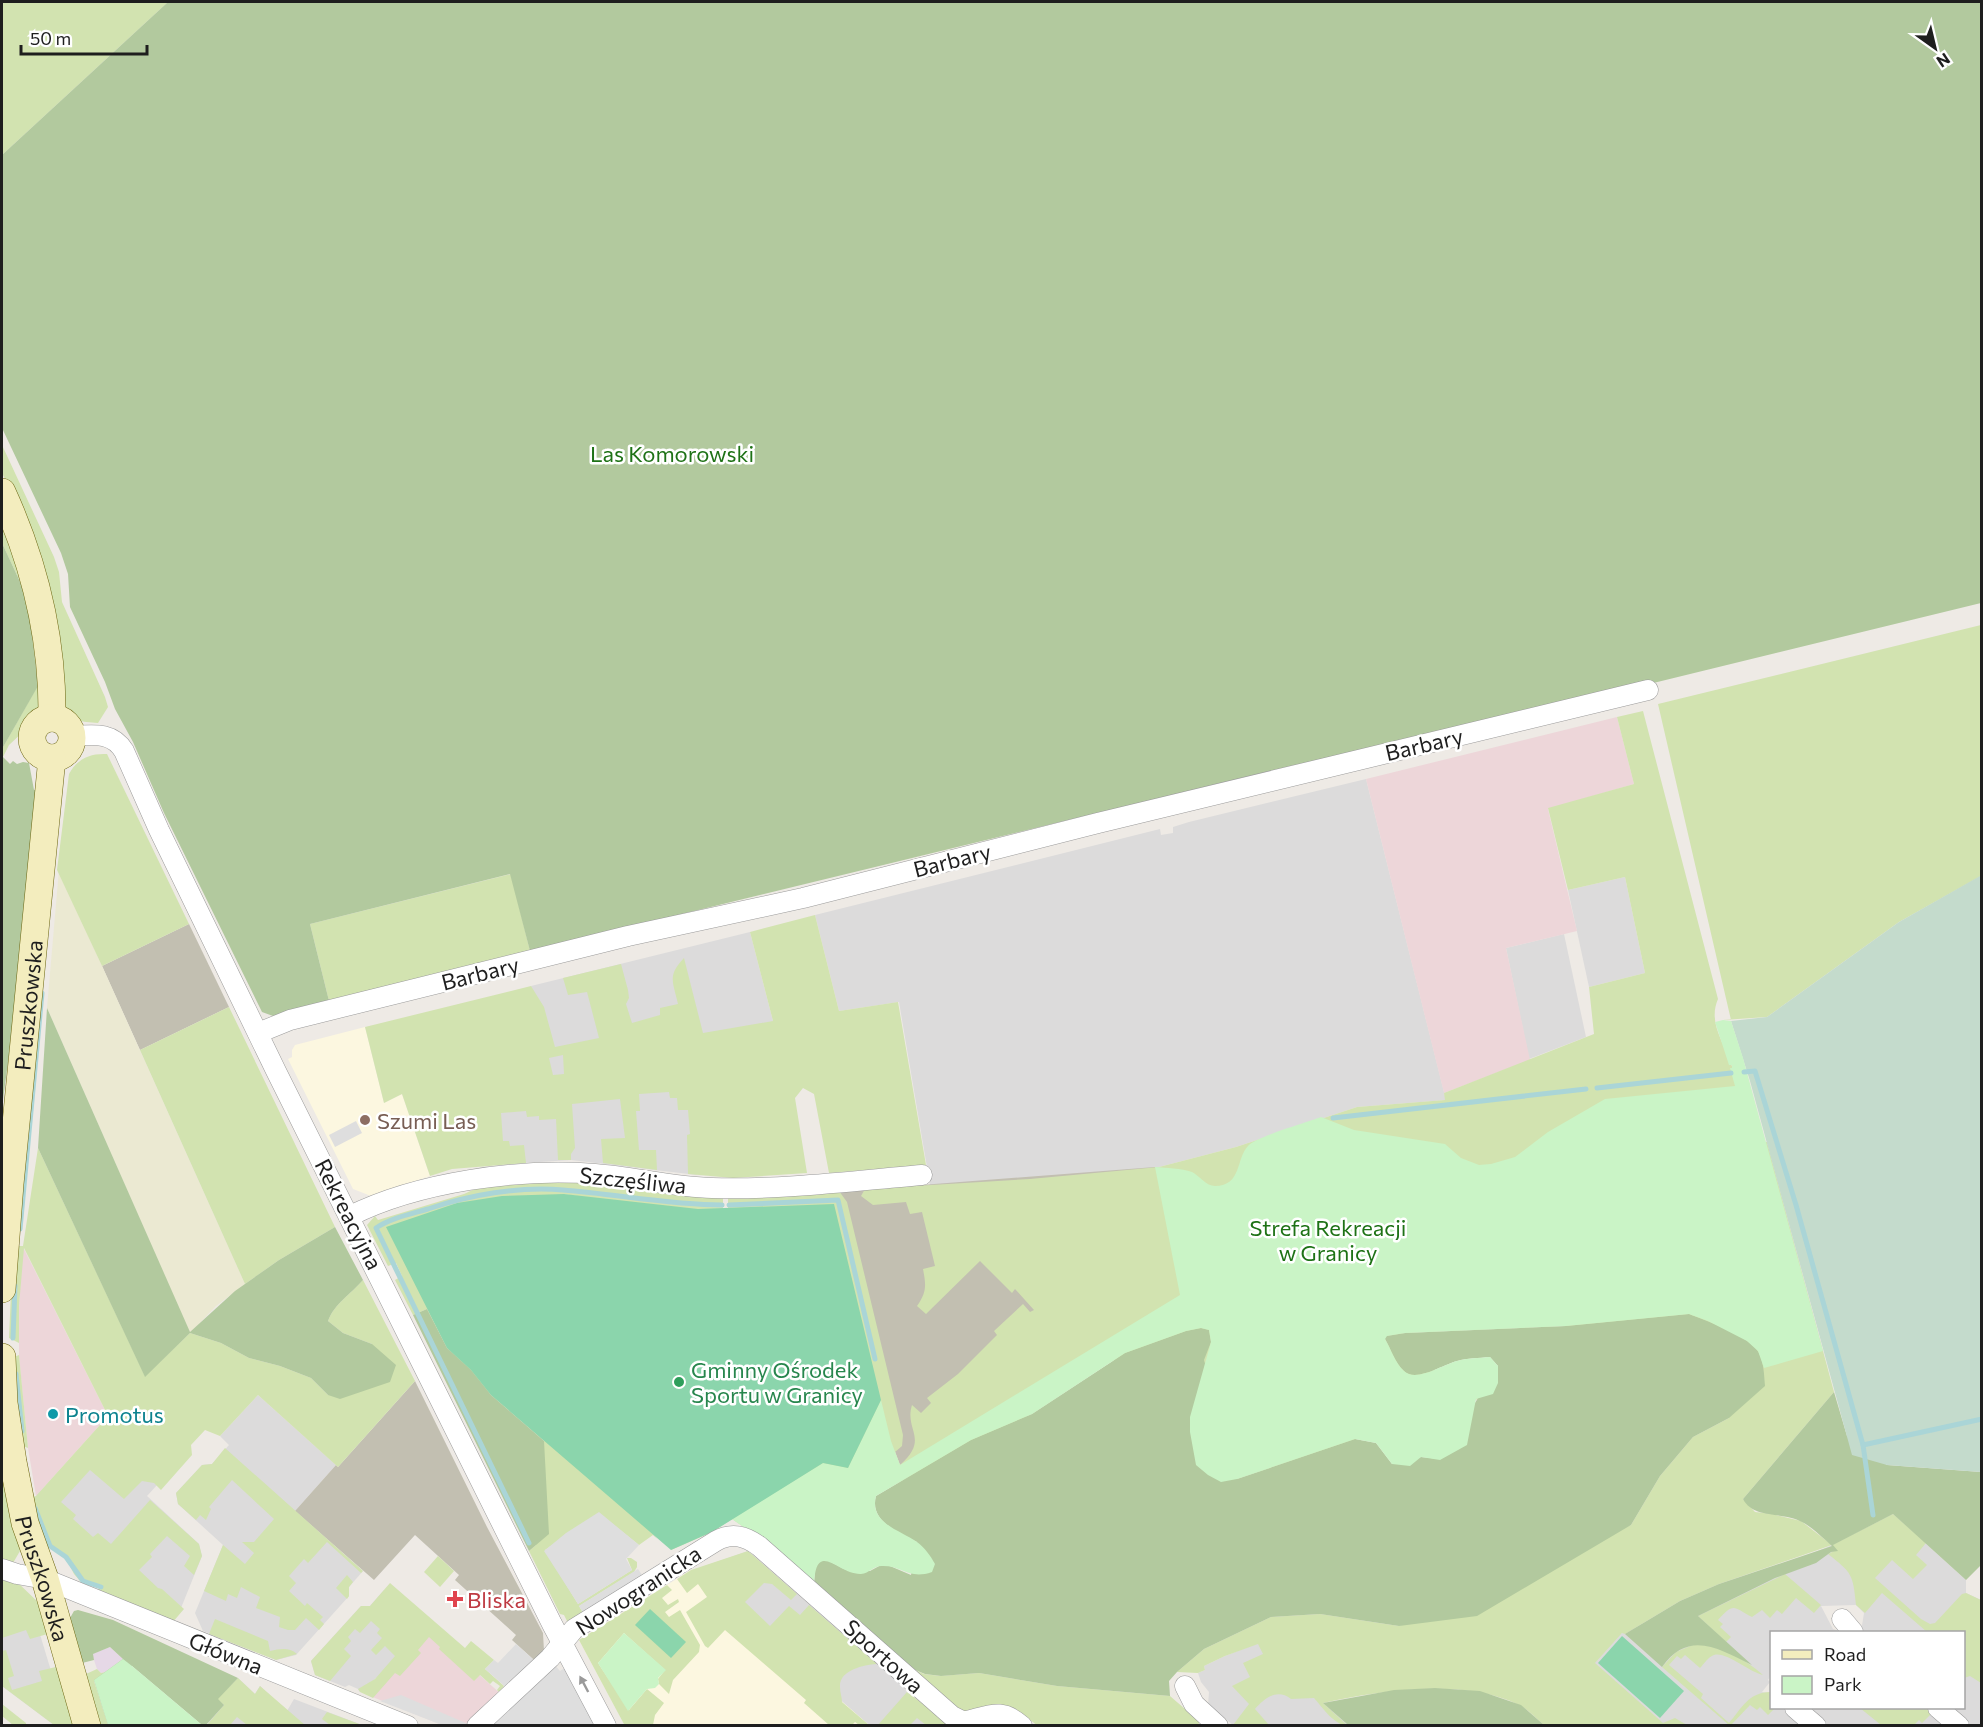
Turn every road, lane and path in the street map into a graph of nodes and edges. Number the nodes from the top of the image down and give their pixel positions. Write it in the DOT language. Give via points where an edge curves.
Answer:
graph roads {
  1 [pos="2,492"];
  2 [pos="1648,690"];
  3 [pos="52,718"];
  4 [pos="72,736"];
  5 [pos="52,758"];
  6 [pos="258,1032"];
  7 [pos="921,1175"];
  8 [pos="350,1216"];
  9 [pos="2,1289"];
  10 [pos="2,1357"];
  11 [pos="759,1546"];
  12 [pos="2,1569"];
  13 [pos="45,1579"];
  14 [pos="562,1643"];
  15 [pos="1185,1686"];
  16 [pos="1797,1709"];
  17 [pos="1940,1709"];
  18 [pos="87,1725"];
  19 [pos="408,1725"];
  20 [pos="477,1725"];
  21 [pos="606,1725"];
  22 [pos="1022,1725"];
  23 [pos="1218,1725"];
  24 [pos="1816,1725"];
  25 [pos="1959,1725"];
  1 -- 3 [label="street" via="24,548 41,609 50,666"];
  2 -- 6 [label="street, Barbary" via="803,898 593,945 290,1020"];
  3 -- 4 [label="street" via="66,723"];
  3 -- 5 [label="street" via="40,721 32,737 38,752"];
  4 -- 5 [label="street" via="67,752"];
  4 -- 6 [label="street, Rekreacyjna" via="106,736 121,747"];
  5 -- 9 [label="street, Pruszkowska"];
  6 -- 8 [label="street, Rekreacyjna"];
  7 -- 8 [label="street, Szczęśliwa" via="735,1188 683,1186 597,1174 508,1176 436,1187"];
  8 -- 14 [label="street, Rekreacyjna"];
  10 -- 13 [label="street, Pruszkowska" via="4,1403 17,1487"];
  11 -- 14 [label="street, Nowogranicka" via="745,1538 722,1538 574,1629"];
  11 -- 22 [label="street, Sportowa" via="952,1716 967,1721 1004,1714"];
  12 -- 13 [label="street, Główna"];
  13 -- 18 [label="street, Pruszkowska"];
  13 -- 19 [label="street, Główna"];
  14 -- 20 [label="street, Nowogranicka"];
  21 -- 14 [label="street, Rekreacyjna, one-way"];
  15 -- 23 [label="street" via="1194,1704"];
  16 -- 24 [label="street"];
  17 -- 25 [label="street"];
}
